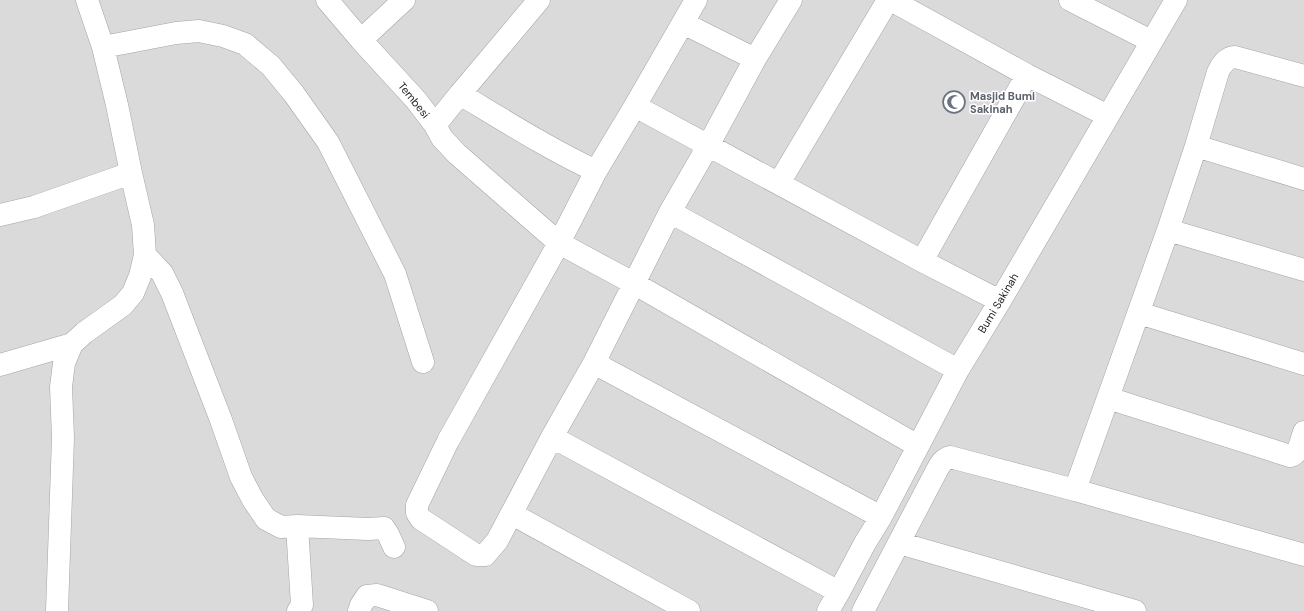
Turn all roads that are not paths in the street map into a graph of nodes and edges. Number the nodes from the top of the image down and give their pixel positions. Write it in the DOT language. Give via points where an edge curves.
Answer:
graph roads {
  1 [pos="87,0"];
  2 [pos="327,0"];
  3 [pos="404,0"];
  4 [pos="538,0"];
  5 [pos="696,0"];
  6 [pos="791,0"];
  7 [pos="888,0"];
  8 [pos="891,0"];
  9 [pos="1070,0"];
  10 [pos="1176,0"];
  11 [pos="683,23"];
  12 [pos="361,40"];
  13 [pos="1151,41"];
  14 [pos="103,47"];
  15 [pos="755,59"];
  16 [pos="1027,75"];
  17 [pos="1304,76"];
  18 [pos="460,94"];
  19 [pos="635,106"];
  20 [pos="1108,116"];
  21 [pos="435,125"];
  22 [pos="708,146"];
  23 [pos="1196,146"];
  24 [pos="590,168"];
  25 [pos="131,173"];
  26 [pos="1304,179"];
  27 [pos="779,184"];
  28 [pos="670,212"];
  29 [pos="0,215"];
  30 [pos="1168,230"];
  31 [pos="559,244"];
  32 [pos="145,255"];
  33 [pos="922,261"];
  34 [pos="1304,270"];
  35 [pos="635,284"];
  36 [pos="1000,301"];
  37 [pos="1139,313"];
  38 [pos="72,344"];
  39 [pos="423,362"];
  40 [pos="594,363"];
  41 [pos="1304,364"];
  42 [pos="0,365"];
  43 [pos="958,370"];
  44 [pos="1108,398"];
  45 [pos="1304,432"];
  46 [pos="552,437"];
  47 [pos="918,446"];
  48 [pos="1075,490"];
  49 [pos="512,514"];
  50 [pos="881,516"];
  51 [pos="297,526"];
  52 [pos="899,543"];
  53 [pos="394,547"];
  54 [pos="1304,555"];
  55 [pos="840,592"];
  56 [pos="57,611"];
  57 [pos="298,611"];
  58 [pos="359,611"];
  59 [pos="427,611"];
  60 [pos="689,611"];
  61 [pos="828,611"];
  62 [pos="863,611"];
  63 [pos="1135,611"];
  1 -- 14 [label="street"];
  2 -- 12 [label="street, Tembesi"];
  3 -- 12 [label="street"];
  4 -- 18 [label="street, Tembesi"];
  5 -- 11 [label="street"];
  6 -- 15 [label="street"];
  7 -- 27 [label="street"];
  8 -- 16 [label="street"];
  9 -- 13 [label="street"];
  10 -- 13 [label="street, Bumi Sakinah"];
  11 -- 15 [label="street"];
  11 -- 19 [label="street"];
  12 -- 21 [label="street, Tembesi" via="416,100"];
  13 -- 20 [label="street, Bumi Sakinah"];
  14 -- 25 [label="street"];
  14 -- 39 [label="street" via="199,31 245,44 271,66 328,142 395,274"];
  15 -- 22 [label="street"];
  16 -- 20 [label="street"];
  16 -- 33 [label="street"];
  17 -- 23 [label="street" via="1232,56 1220,67"];
  18 -- 21 [label="street, Tembesi"];
  18 -- 24 [label="street" via="519,130"];
  19 -- 22 [label="street"];
  19 -- 24 [label="street"];
  20 -- 36 [label="street, Bumi Sakinah"];
  21 -- 31 [label="street" via="442,138 457,154"];
  22 -- 27 [label="street"];
  22 -- 28 [label="street"];
  23 -- 26 [label="street"];
  23 -- 30 [label="street"];
  24 -- 31 [label="street"];
  25 -- 29 [label="street" via="34,208"];
  25 -- 32 [label="street" via="143,225"];
  27 -- 33 [label="street"];
  28 -- 35 [label="street"];
  28 -- 43 [label="street"];
  30 -- 34 [label="street"];
  30 -- 37 [label="street"];
  31 -- 35 [label="street"];
  31 -- 49 [label="street" via="448,441 417,505 417,513 421,519 478,556 490,551"];
  32 -- 38 [label="street" via="133,293 123,305"];
  32 -- 51 [label="street" via="162,273 172,293 241,477 253,500 266,519 281,527"];
  33 -- 36 [label="street"];
  35 -- 40 [label="street"];
  35 -- 47 [label="street"];
  36 -- 43 [label="street, Bumi Sakinah"];
  37 -- 41 [label="street"];
  37 -- 44 [label="street"];
  38 -- 42 [label="street"];
  38 -- 56 [label="street" via="64,363 61,387 63,438"];
  40 -- 46 [label="street"];
  40 -- 50 [label="street"];
  43 -- 47 [label="street, Bumi Sakinah"];
  44 -- 45 [label="street" via="1290,456 1297,452"];
  44 -- 48 [label="street"];
  46 -- 49 [label="street"];
  46 -- 55 [label="street"];
  47 -- 50 [label="street, Bumi Sakinah"];
  48 -- 52 [label="street" via="948,458 941,463"];
  48 -- 54 [label="street"];
  49 -- 60 [label="street"];
  50 -- 55 [label="street, Bumi Sakinah"];
  51 -- 53 [label="street" via="384,528"];
  51 -- 57 [label="street" via="302,605"];
  52 -- 62 [label="street"];
  52 -- 63 [label="street"];
  55 -- 61 [label="street, Bumi Sakinah"];
  58 -- 59 [label="street" via="367,596 377,594"];
}
